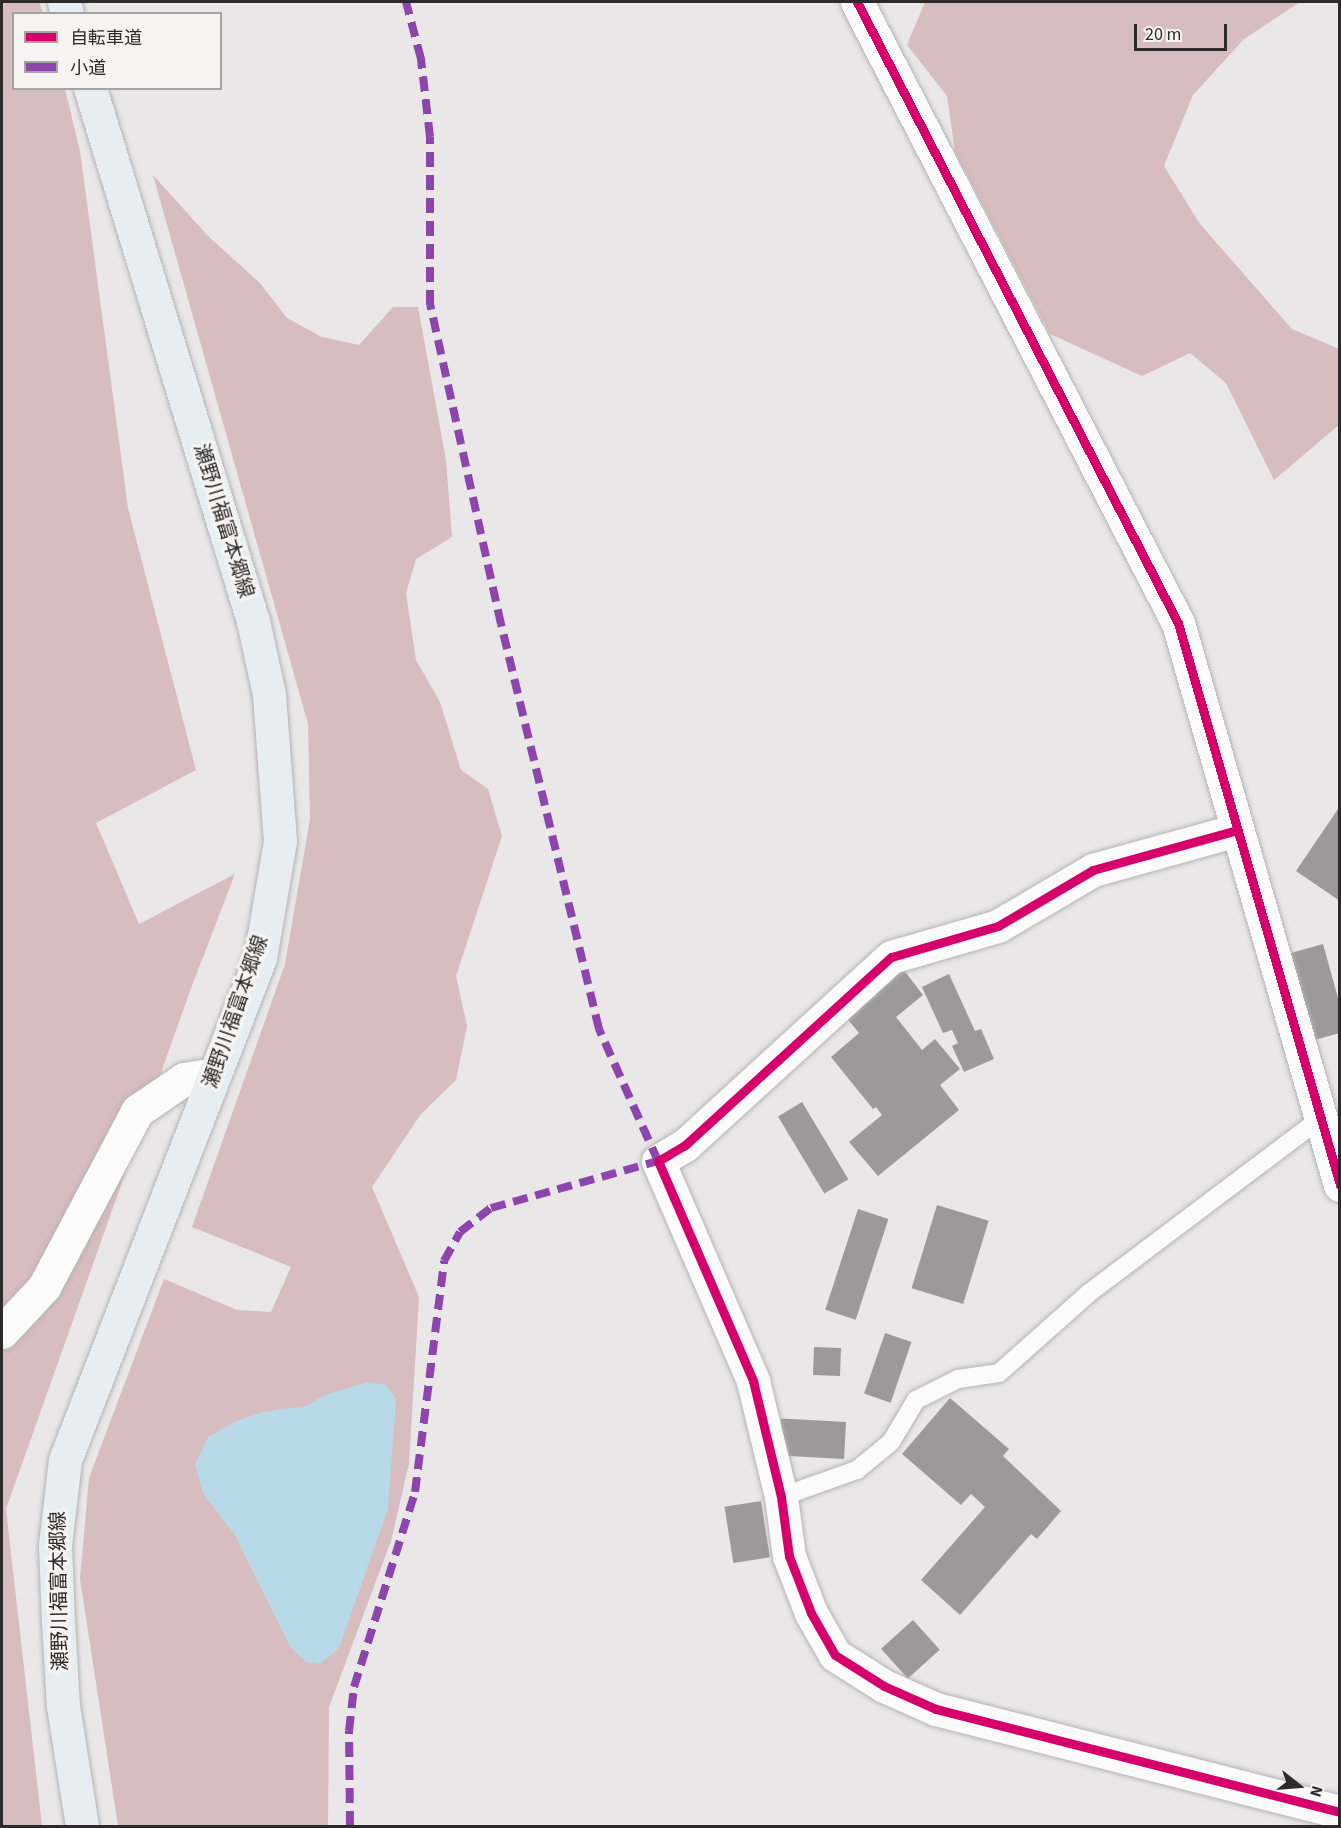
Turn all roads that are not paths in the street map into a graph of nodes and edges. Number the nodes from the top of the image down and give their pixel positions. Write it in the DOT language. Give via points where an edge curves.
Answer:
graph roads {
  1 [pos="857,2"];
  2 [pos="91,90"];
  3 [pos="1237,830"];
  4 [pos="215,1074"];
  5 [pos="1330,1114"];
  6 [pos="1340,1185"];
  7 [pos="2,1332"];
  8 [pos="781,1497"];
  9 [pos="1340,1812"];
  10 [pos="82,1827"];
  1 -- 3 [label="street" via="1178,623"];
  2 -- 4 [label="main road, 瀬野川福富本郷線" via="254,621 269,694 280,841 260,958"];
  3 -- 5 [label="street"];
  3 -- 8 [label="street" via="1094,870 998,926 891,957 685,1145 658,1161 753,1381"];
  4 -- 7 [label="street" via="184,1079 138,1111 44,1287"];
  4 -- 10 [label="main road, 瀬野川福富本郷線" via="65,1460 55,1545 58,1623 63,1706"];
  5 -- 6 [label="street"];
  5 -- 8 [label="lane" via="1089,1293 999,1372 958,1379 915,1400 891,1442 857,1470"];
  8 -- 9 [label="street" via="789,1556 811,1613 835,1655 884,1686 936,1709"];
}
